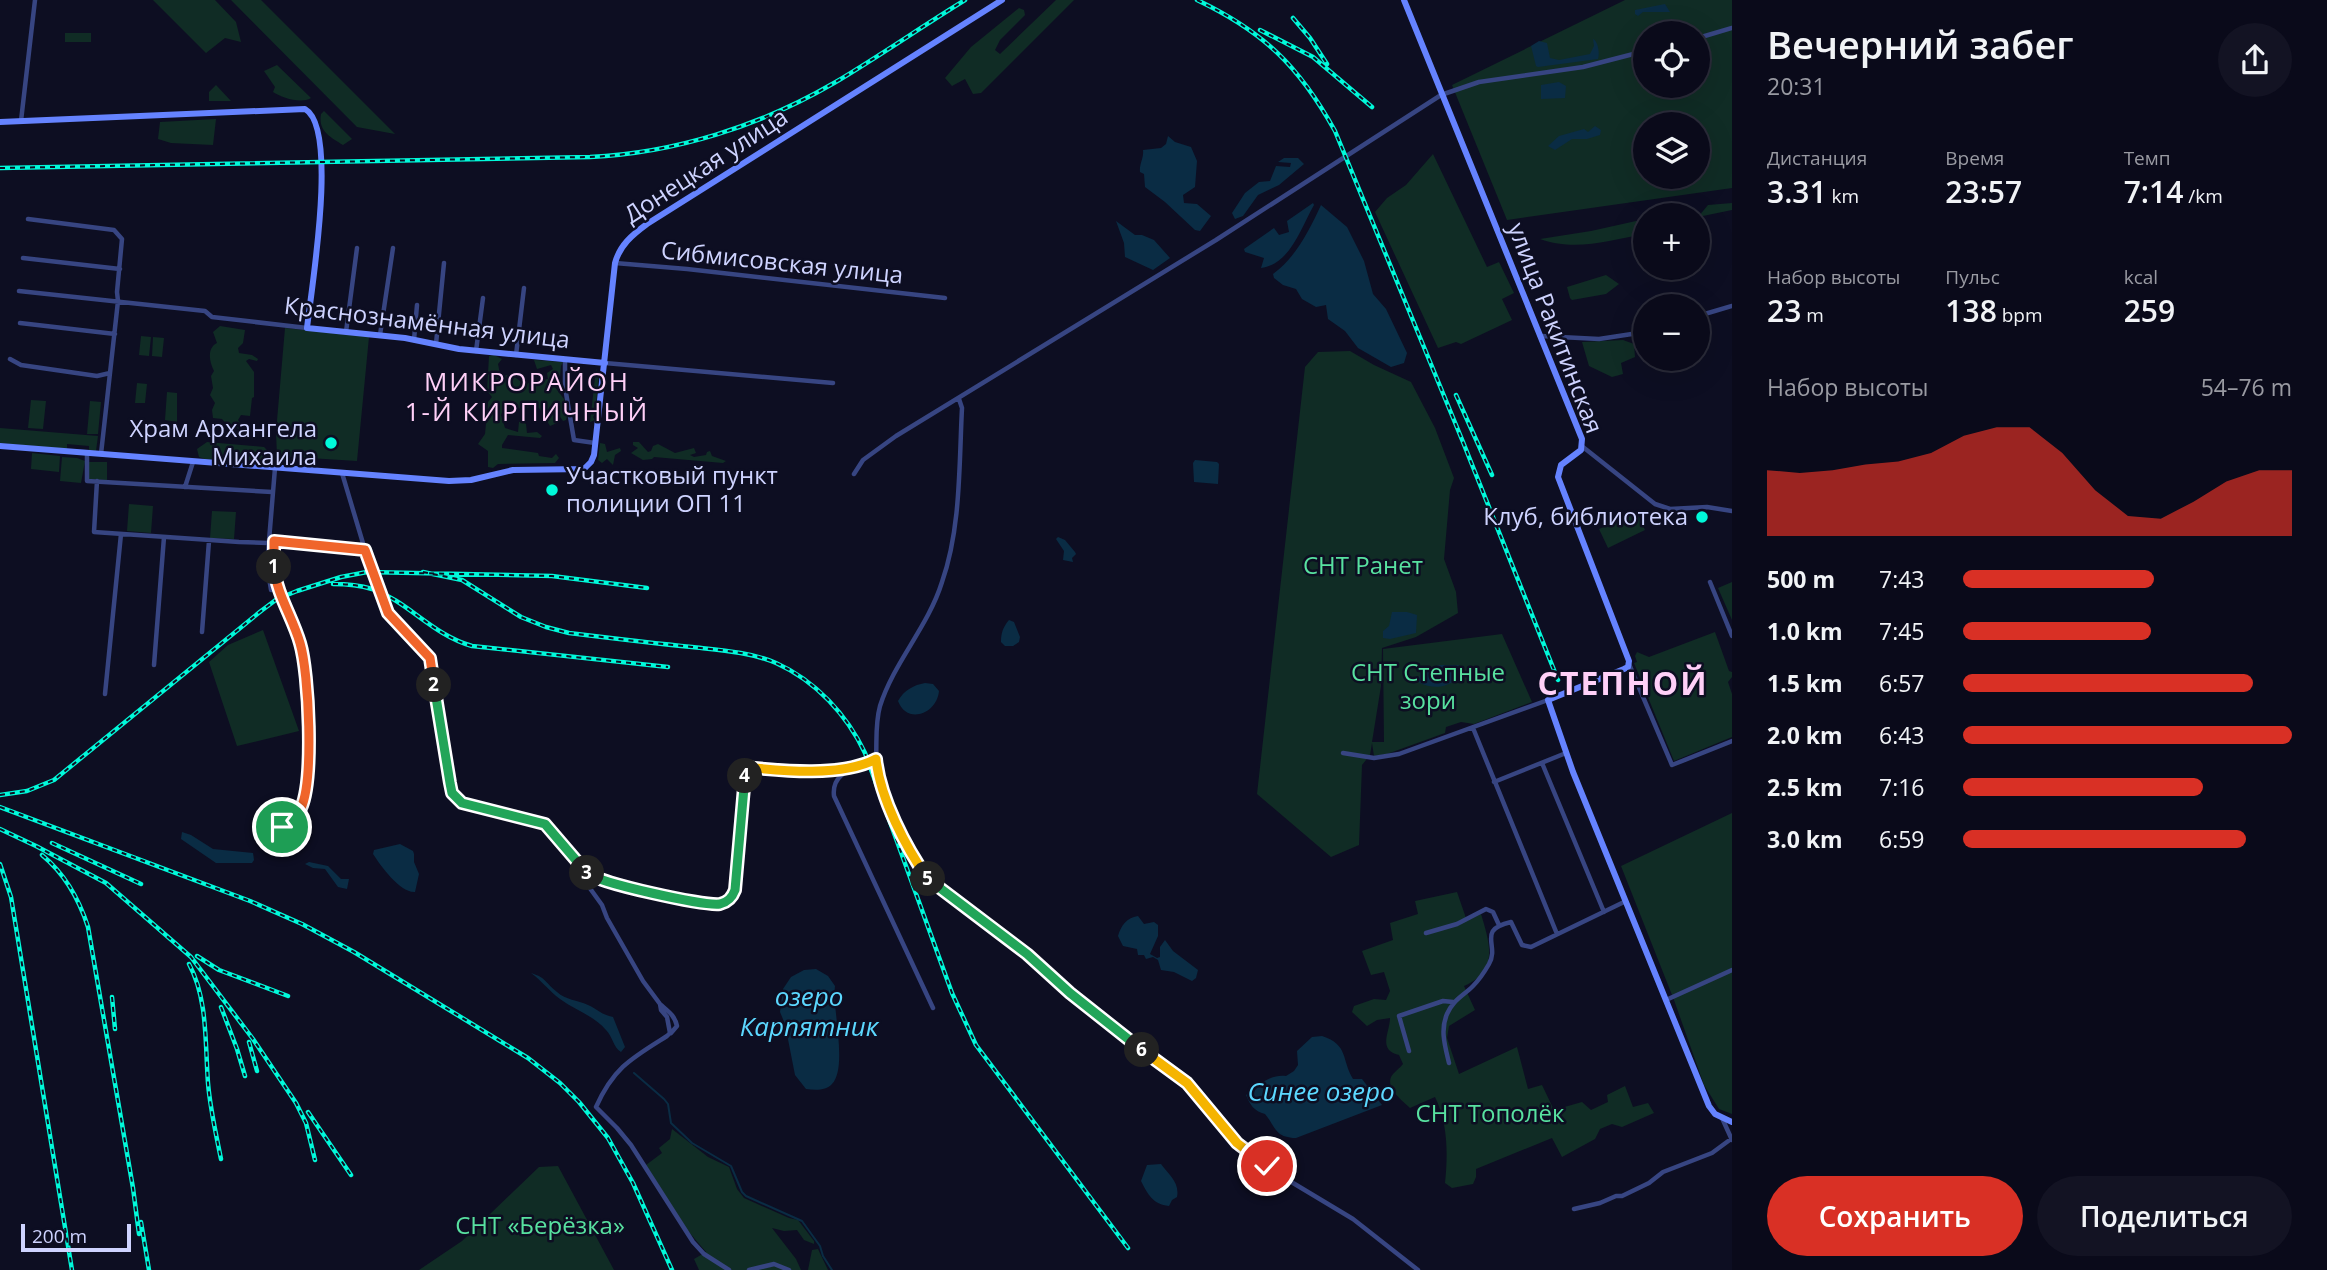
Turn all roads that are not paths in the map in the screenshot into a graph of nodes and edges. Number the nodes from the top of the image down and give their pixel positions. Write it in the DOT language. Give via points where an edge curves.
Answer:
graph roads {
  1 [pos="35,0"];
  2 [pos="1002,0"];
  3 [pos="1404,0"];
  4 [pos="1732,28"];
  5 [pos="1710,34"];
  6 [pos="1633,54"];
  7 [pos="1441,95"];
  8 [pos="0,122"];
  9 [pos="20,122"];
  10 [pos="28,219"];
  11 [pos="357,248"];
  12 [pos="393,248"];
  13 [pos="23,258"];
  14 [pos="444,263"];
  15 [pos="615,263"];
  16 [pos="120,269"];
  17 [pos="524,288"];
  18 [pos="19,290"];
  19 [pos="482,298"];
  20 [pos="945,298"];
  21 [pos="118,301"];
  22 [pos="417,305"];
  23 [pos="1732,306"];
  24 [pos="1710,312"];
  25 [pos="20,323"];
  26 [pos="307,328"];
  27 [pos="346,333"];
  28 [pos="115,334"];
  29 [pos="1633,334"];
  30 [pos="380,336"];
  31 [pos="1540,337"];
  32 [pos="414,340"];
  33 [pos="436,344"];
  34 [pos="476,351"];
  35 [pos="516,355"];
  36 [pos="10,359"];
  37 [pos="565,360"];
  38 [pos="605,363"];
  39 [pos="110,373"];
  40 [pos="833,383"];
  41 [pos="959,399"];
  42 [pos="595,443"];
  43 [pos="0,446"];
  44 [pos="1583,447"];
  45 [pos="87,454"];
  46 [pos="101,455"];
  47 [pos="192,462"];
  48 [pos="275,468"];
  49 [pos="342,472"];
  50 [pos="854,474"];
  51 [pos="97,481"];
  52 [pos="185,487"];
  53 [pos="272,492"];
  54 [pos="1732,511"];
  55 [pos="121,534"];
  56 [pos="164,537"];
  57 [pos="209,541"];
  58 [pos="271,542"];
  59 [pos="365,550"];
  60 [pos="1710,582"];
  61 [pos="271,590"];
  62 [pos="202,632"];
  63 [pos="1732,636"];
  64 [pos="1629,664"];
  65 [pos="154,665"];
  66 [pos="105,694"];
  67 [pos="1548,700"];
  68 [pos="1473,728"];
  69 [pos="1732,741"];
  70 [pos="1343,753"];
  71 [pos="1566,753"];
  72 [pos="876,759"];
  73 [pos="1542,763"];
  74 [pos="858,767"];
  75 [pos="1494,782"];
  76 [pos="275,842"];
  77 [pos="572,856"];
  78 [pos="1624,902"];
  79 [pos="1604,912"];
  80 [pos="1499,925"];
  81 [pos="1426,933"];
  82 [pos="1557,934"];
  83 [pos="1732,970"];
  84 [pos="1665,1000"];
  85 [pos="1453,1002"];
  86 [pos="933,1008"];
  87 [pos="1409,1051"];
  88 [pos="1449,1063"];
  89 [pos="1722,1118"];
  90 [pos="1732,1122"];
  91 [pos="1732,1140"];
  92 [pos="1574,1209"];
  93 [pos="729,1270"];
  94 [pos="749,1270"];
  95 [pos="789,1270"];
  96 [pos="1418,1270"];
  1 -- 9 [label="street"];
  2 -- 15 [label="street, Донецкая улица" via="646,224 627,241"];
  3 -- 7 [label="street, улица Ракитинская"];
  4 -- 5 [label="street"];
  6 -- 7 [label="street" via="1582,67 1479,82"];
  7 -- 31 [label="street, улица Ракитинская"];
  7 -- 41 [label="street"];
  8 -- 9 [label="street"];
  9 -- 26 [label="street" via="305,109 313,117 320,144 319,229"];
  10 -- 16 [label="street" via="114,230 122,240"];
  11 -- 27 [label="street"];
  12 -- 30 [label="street"];
  13 -- 16 [label="street"];
  14 -- 33 [label="street"];
  15 -- 20 [label="street, Сибмисовская улица"];
  15 -- 38 [label="street, Донецкая улица"];
  16 -- 21 [label="street"];
  17 -- 35 [label="street"];
  18 -- 21 [label="street, Краснознамённая улица"];
  19 -- 34 [label="street"];
  21 -- 26 [label="street, Краснознамённая улица"];
  21 -- 28 [label="street"];
  22 -- 32 [label="street"];
  23 -- 24 [label="street"];
  25 -- 28 [label="street"];
  26 -- 27 [label="street, Краснознамённая улица"];
  27 -- 30 [label="street, Краснознамённая улица"];
  28 -- 39 [label="street"];
  29 -- 31 [label="street" via="1599,339"];
  30 -- 32 [label="street, Краснознамённая улица"];
  31 -- 44 [label="street, улица Ракитинская"];
  32 -- 33 [label="street, Краснознамённая улица"];
  33 -- 34 [label="street, Краснознамённая улица"];
  34 -- 35 [label="street, Краснознамённая улица"];
  35 -- 37 [label="street, Краснознамённая улица"];
  36 -- 39 [label="street" via="21,365 97,376"];
  37 -- 38 [label="street, Краснознамённая улица"];
  37 -- 42 [label="street" via="574,440"];
  38 -- 40 [label="street, Краснознамённая улица"];
  38 -- 42 [label="street, Донецкая улица"];
  39 -- 46 [label="street"];
  41 -- 50 [label="street" via="873,452"];
  41 -- 72 [label="street" via="959,466 949,561 932,609 881,706"];
  42 -- 49 [label="street, Донецкая улица" via="593,459 578,470 513,470 459,481"];
  43 -- 45 [label="street"];
  44 -- 54 [label="street" via="1655,504 1670,509"];
  44 -- 64 [label="street, улица Ракитинская" via="1561,465 1558,477"];
  45 -- 46 [label="street"];
  45 -- 51 [label="street" via="87,481"];
  46 -- 47 [label="street"];
  47 -- 48 [label="street"];
  47 -- 52 [label="street"];
  48 -- 49 [label="street"];
  48 -- 53 [label="street"];
  49 -- 59 [label="street"];
  51 -- 52 [label="street"];
  51 -- 55 [label="street" via="94,532"];
  52 -- 53 [label="street"];
  53 -- 58 [label="street"];
  55 -- 56 [label="street"];
  55 -- 66 [label="street"];
  56 -- 57 [label="street"];
  56 -- 65 [label="street"];
  57 -- 58 [label="street"];
  57 -- 62 [label="street"];
  58 -- 59 [label="street"];
  58 -- 61 [label="street" via="267,565"];
  58 -- 76 [label="street" via="274,573 303,655 308,745 302,806"];
  59 -- 77 [label="street" via="388,613 431,662 452,793 462,803 534,820 552,830"];
  60 -- 63 [label="street"];
  64 -- 67 [label="street"];
  64 -- 69 [label="street" via="1672,765"];
  67 -- 68 [label="street"];
  67 -- 71 [label="street"];
  68 -- 70 [label="street" via="1385,758"];
  68 -- 75 [label="street"];
  71 -- 73 [label="street"];
  71 -- 78 [label="street"];
  72 -- 74 [label="street"];
  72 -- 96 [label="street" via="899,828 929,881 1187,1083 1237,1143 1287,1180 1353,1219"];
  73 -- 75 [label="street"];
  73 -- 79 [label="street"];
  74 -- 77 [label="street" via="812,772 745,767 735,890 722,904 604,882 592,877"];
  74 -- 86 [label="street" via="835,781 834,796"];
  75 -- 82 [label="street"];
  77 -- 93 [label="street" via="670,1026 670,1033 625,1063 596,1107 631,1145 693,1242"];
  78 -- 79 [label="street"];
  78 -- 84 [label="street"];
  79 -- 82 [label="street"];
  80 -- 81 [label="street" via="1493,912 1486,909"];
  80 -- 82 [label="street" via="1512,923 1527,947"];
  80 -- 85 [label="street" via="1491,934 1491,961 1472,987"];
  83 -- 84 [label="street"];
  84 -- 89 [label="street" via="1709,1106"];
  85 -- 87 [label="street" via="1399,1016"];
  85 -- 88 [label="street" via="1443,1032"];
  89 -- 90 [label="street"];
  89 -- 91 [label="street"];
  91 -- 92 [label="street" via="1622,1196"];
  94 -- 95 [label="street" via="774,1264"];
}
